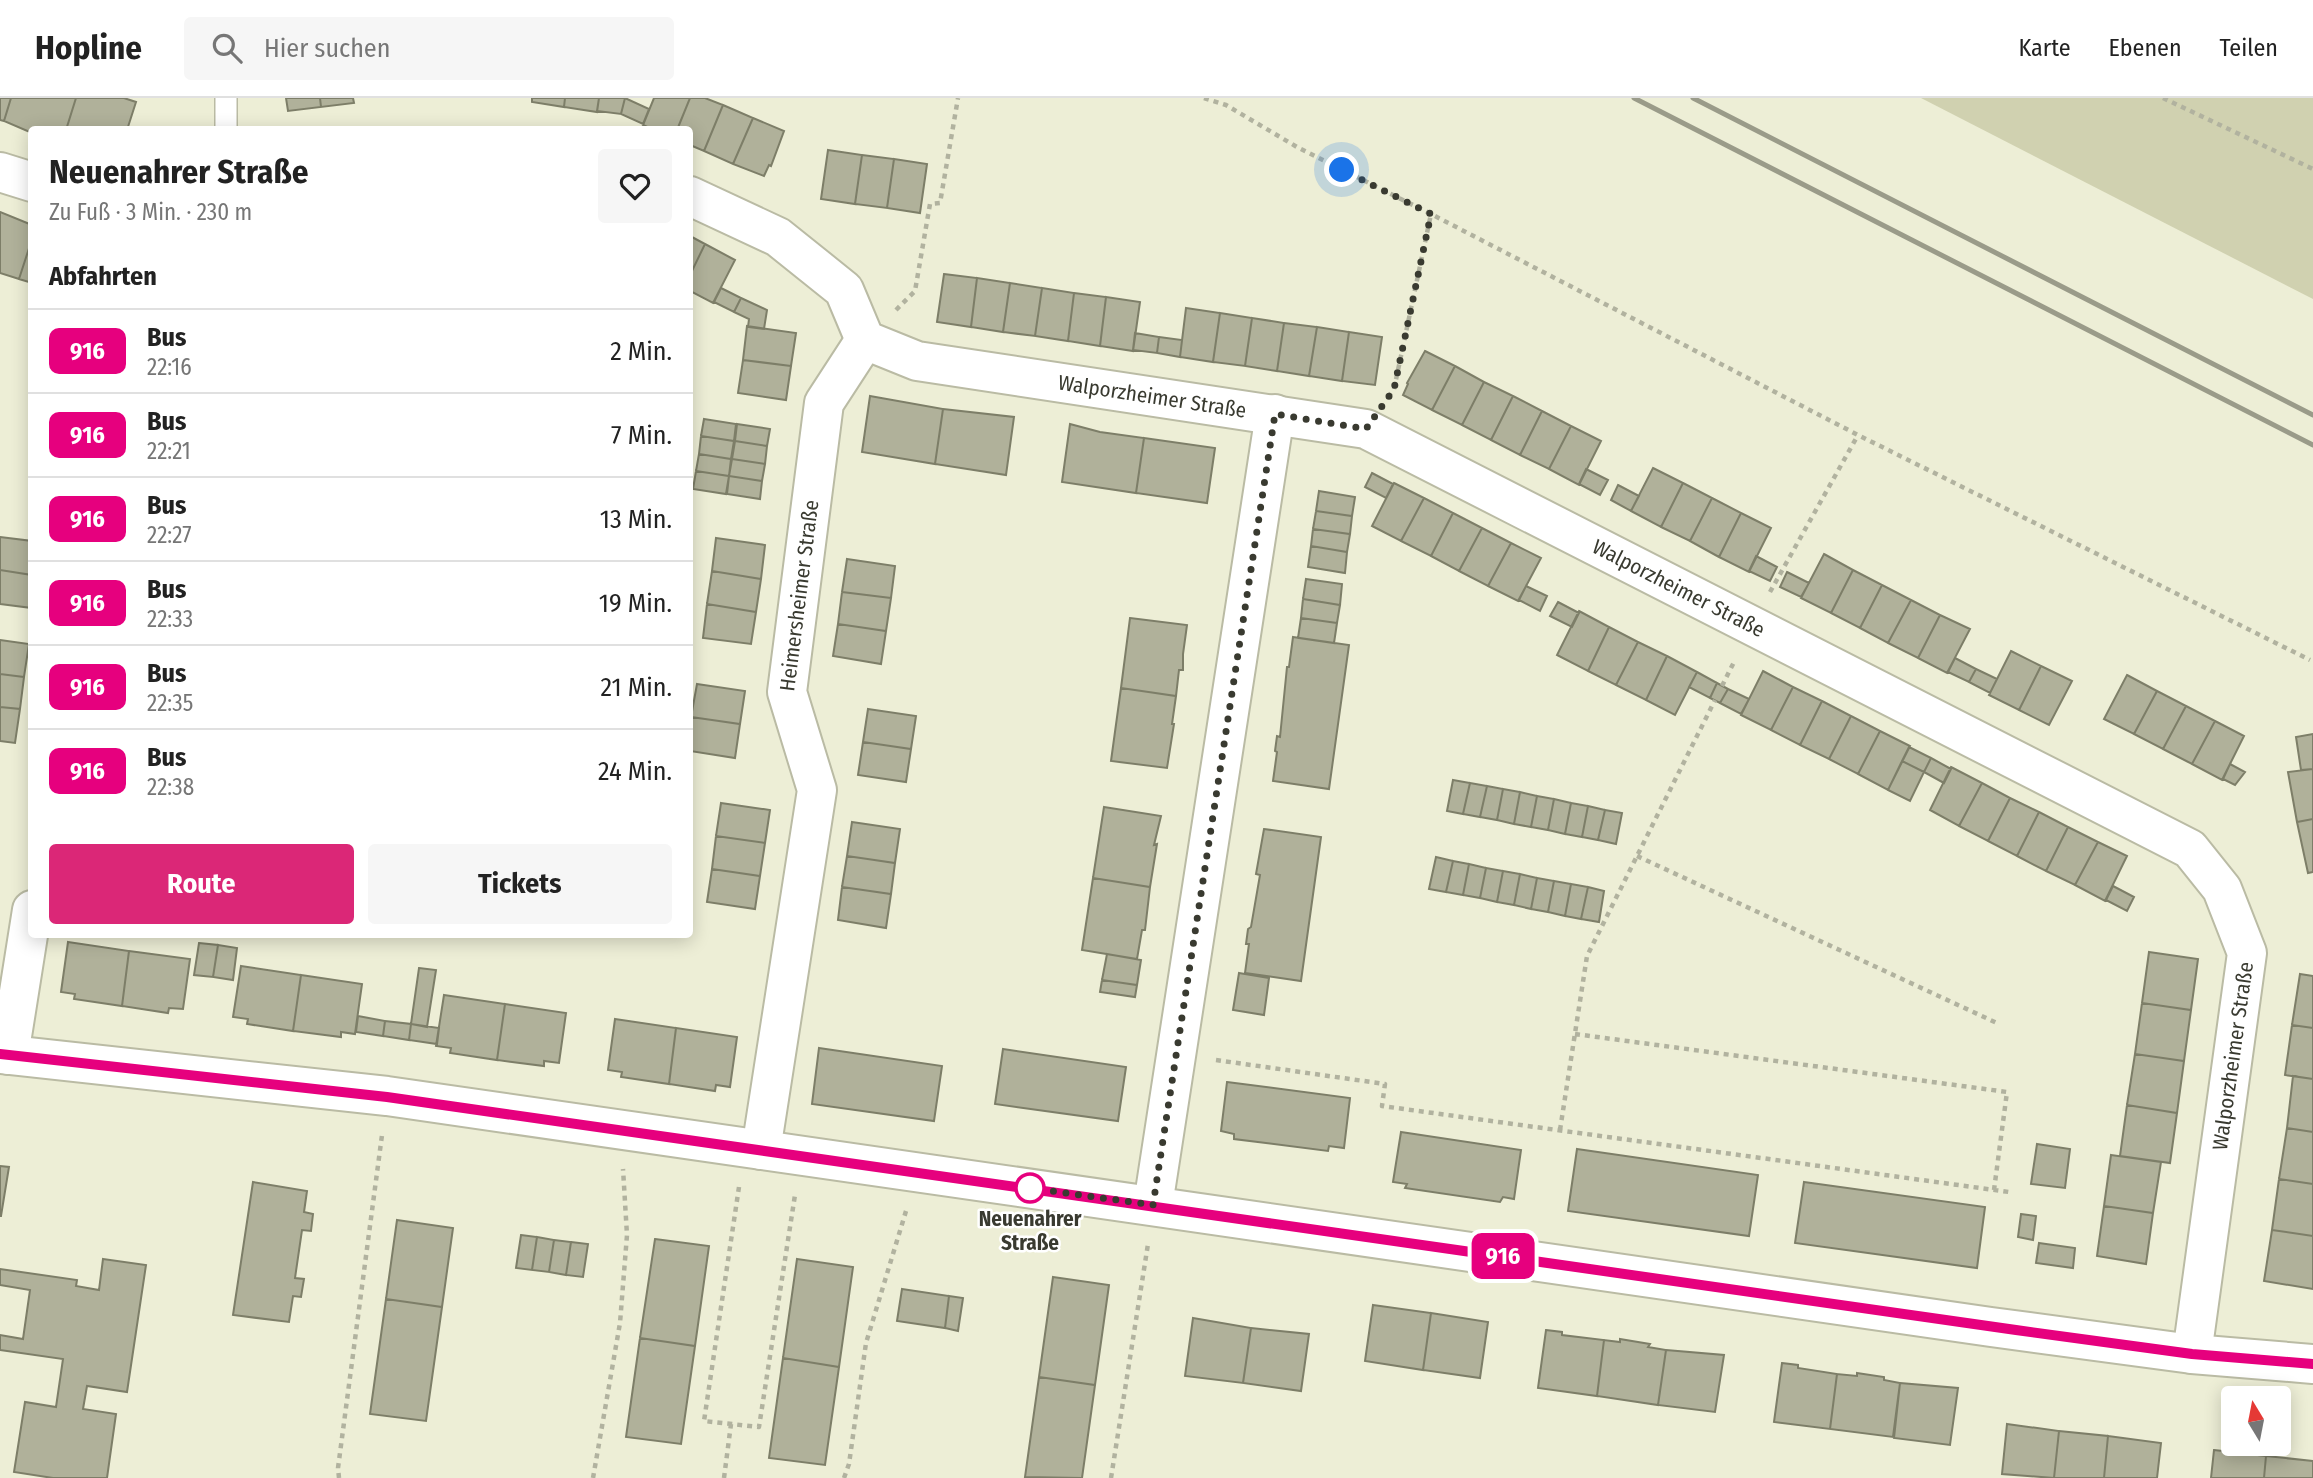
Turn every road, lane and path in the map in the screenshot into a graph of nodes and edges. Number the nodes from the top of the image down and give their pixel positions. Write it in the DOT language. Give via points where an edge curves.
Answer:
graph roads {
  1 [pos="226,98"];
  2 [pos="958,98"];
  3 [pos="1204,98"];
  4 [pos="2163,98"];
  5 [pos="226,126"];
  6 [pos="2313,169"];
  7 [pos="0,172"];
  8 [pos="28,181"];
  9 [pos="693,197"];
  10 [pos="1431,214"];
  11 [pos="865,340"];
  12 [pos="1275,414"];
  13 [pos="1366,429"];
  14 [pos="1858,435"];
  15 [pos="1751,625"];
  16 [pos="2310,660"];
  17 [pos="1715,700"];
  18 [pos="1637,856"];
  19 [pos="28,931"];
  20 [pos="1999,1024"];
  21 [pos="1575,1034"];
  22 [pos="4,1054"];
  23 [pos="1177,1055"];
  24 [pos="387,1097"];
  25 [pos="621,1130"];
  26 [pos="1560,1130"];
  27 [pos="753,1149"];
  28 [pos="802,1156"];
  29 [pos="918,1172"];
  30 [pos="1994,1189"];
  31 [pos="2009,1192"];
  32 [pos="1153,1205"];
  33 [pos="2192,1354"];
  34 [pos="2313,1364"];
  35 [pos="731,1424"];
  36 [pos="339,1478"];
  37 [pos="593,1478"];
  38 [pos="724,1478"];
  39 [pos="844,1478"];
  40 [pos="1111,1478"];
  1 -- 5 [label="lane"];
  2 -- 11 [label="path" via="940,203 930,204 915,291"];
  3 -- 10 [label="path" via="1226,105 1297,147"];
  4 -- 6 [label="path"];
  7 -- 8 [label="street"];
  9 -- 11 [label="street" via="778,237 844,290"];
  10 -- 13 [label="path" via="1394,389"];
  10 -- 14 [label="path"];
  11 -- 12 [label="street, Walporzheimer Straße" via="917,361"];
  11 -- 27 [label="street, Heimersheimer Straße" via="824,403 787,692 817,790"];
  12 -- 13 [label="street, Walporzheimer Straße"];
  12 -- 23 [label="street"];
  13 -- 15 [label="street, Walporzheimer Straße"];
  14 -- 15 [label="path"];
  14 -- 16 [label="path"];
  15 -- 33 [label="street, Walporzheimer Straße" via="2190,849 2222,889 2248,953"];
  17 -- 18 [label="path"];
  18 -- 20 [label="path"];
  18 -- 21 [label="path" via="1587,956"];
  19 -- 22 [label="street"];
  21 -- 26 [label="path"];
  21 -- 30 [label="path" via="2007,1092"];
  22 -- 24 [label="street"];
  23 -- 26 [label="path" via="1385,1084 1382,1106"];
  23 -- 32 [label="street"];
  24 -- 25 [label="street"];
  24 -- 36 [label="path"];
  25 -- 27 [label="street"];
  25 -- 37 [label="path" via="627,1235 620,1323"];
  26 -- 30 [label="path"];
  27 -- 28 [label="street"];
  27 -- 35 [label="path" via="704,1421"];
  28 -- 29 [label="street"];
  28 -- 35 [label="path" via="759,1427"];
  29 -- 32 [label="street"];
  29 -- 39 [label="path" via="866,1343"];
  30 -- 31 [label="path"];
  32 -- 33 [label="street"];
  32 -- 40 [label="path"];
  33 -- 34 [label="street"];
  35 -- 38 [label="path"];
}
